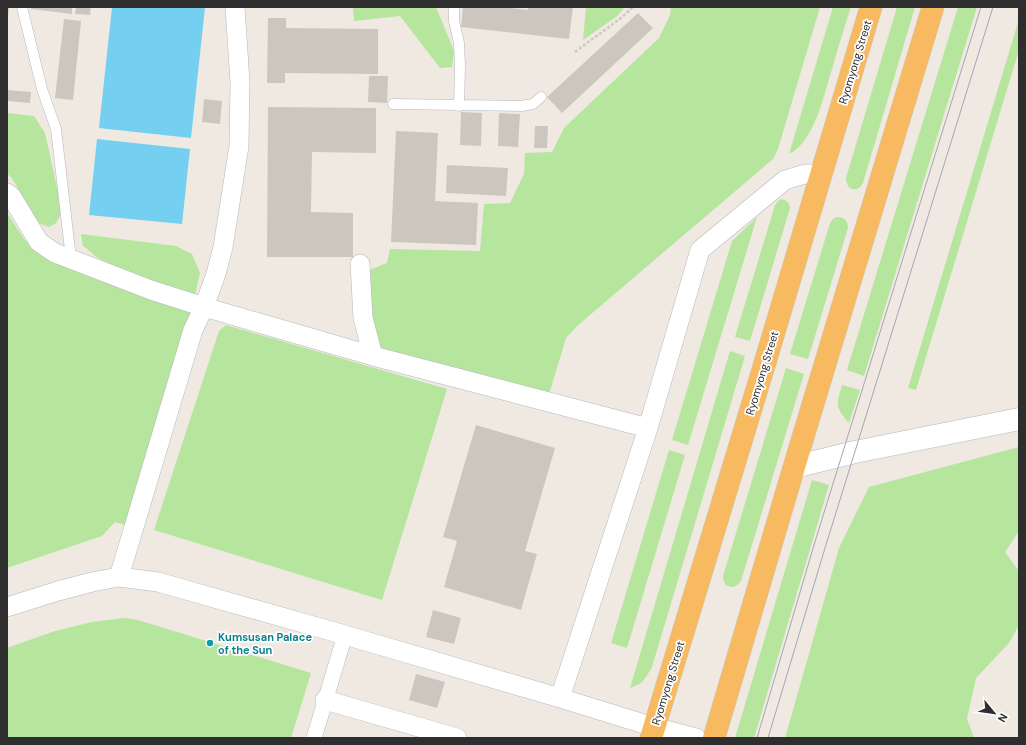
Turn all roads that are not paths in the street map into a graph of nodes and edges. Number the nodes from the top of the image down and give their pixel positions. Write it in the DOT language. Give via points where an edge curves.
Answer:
graph roads {
  1 [pos="22,7"];
  2 [pos="235,7"];
  3 [pos="454,7"];
  4 [pos="871,7"];
  5 [pos="934,7"];
  6 [pos="541,97"];
  7 [pos="393,104"];
  8 [pos="459,106"];
  9 [pos="821,174"];
  10 [pos="7,193"];
  11 [pos="71,260"];
  12 [pos="360,264"];
  13 [pos="204,307"];
  14 [pos="373,356"];
  15 [pos="1019,419"];
  16 [pos="648,428"];
  17 [pos="794,468"];
  18 [pos="119,577"];
  19 [pos="7,607"];
  20 [pos="345,635"];
  21 [pos="560,698"];
  22 [pos="326,700"];
  23 [pos="653,733"];
  24 [pos="314,738"];
  25 [pos="458,738"];
  26 [pos="696,738"];
  27 [pos="714,738"];
  1 -- 11 [label="lane" via="42,89 56,129"];
  2 -- 13 [label="street" via="240,82 239,146 223,247"];
  3 -- 8 [label="lane" via="459,43"];
  4 -- 9 [label="highway, Ryomyong Street"];
  5 -- 17 [label="highway"];
  6 -- 8 [label="lane" via="526,105"];
  7 -- 8 [label="lane"];
  9 -- 16 [label="street" via="805,174 785,180 700,250"];
  9 -- 23 [label="highway, Ryomyong Street"];
  10 -- 11 [label="street" via="40,242 54,253"];
  11 -- 13 [label="street"];
  12 -- 14 [label="street" via="363,318"];
  13 -- 14 [label="street"];
  13 -- 18 [label="street" via="190,338"];
  14 -- 16 [label="street"];
  15 -- 17 [label="street" via="855,452"];
  16 -- 21 [label="street"];
  17 -- 27 [label="highway"];
  18 -- 19 [label="street" via="58,591"];
  18 -- 20 [label="street" via="158,582"];
  20 -- 21 [label="street"];
  20 -- 22 [label="street"];
  21 -- 23 [label="street"];
  22 -- 24 [label="street"];
  22 -- 25 [label="street"];
  23 -- 26 [label="street"];
}
